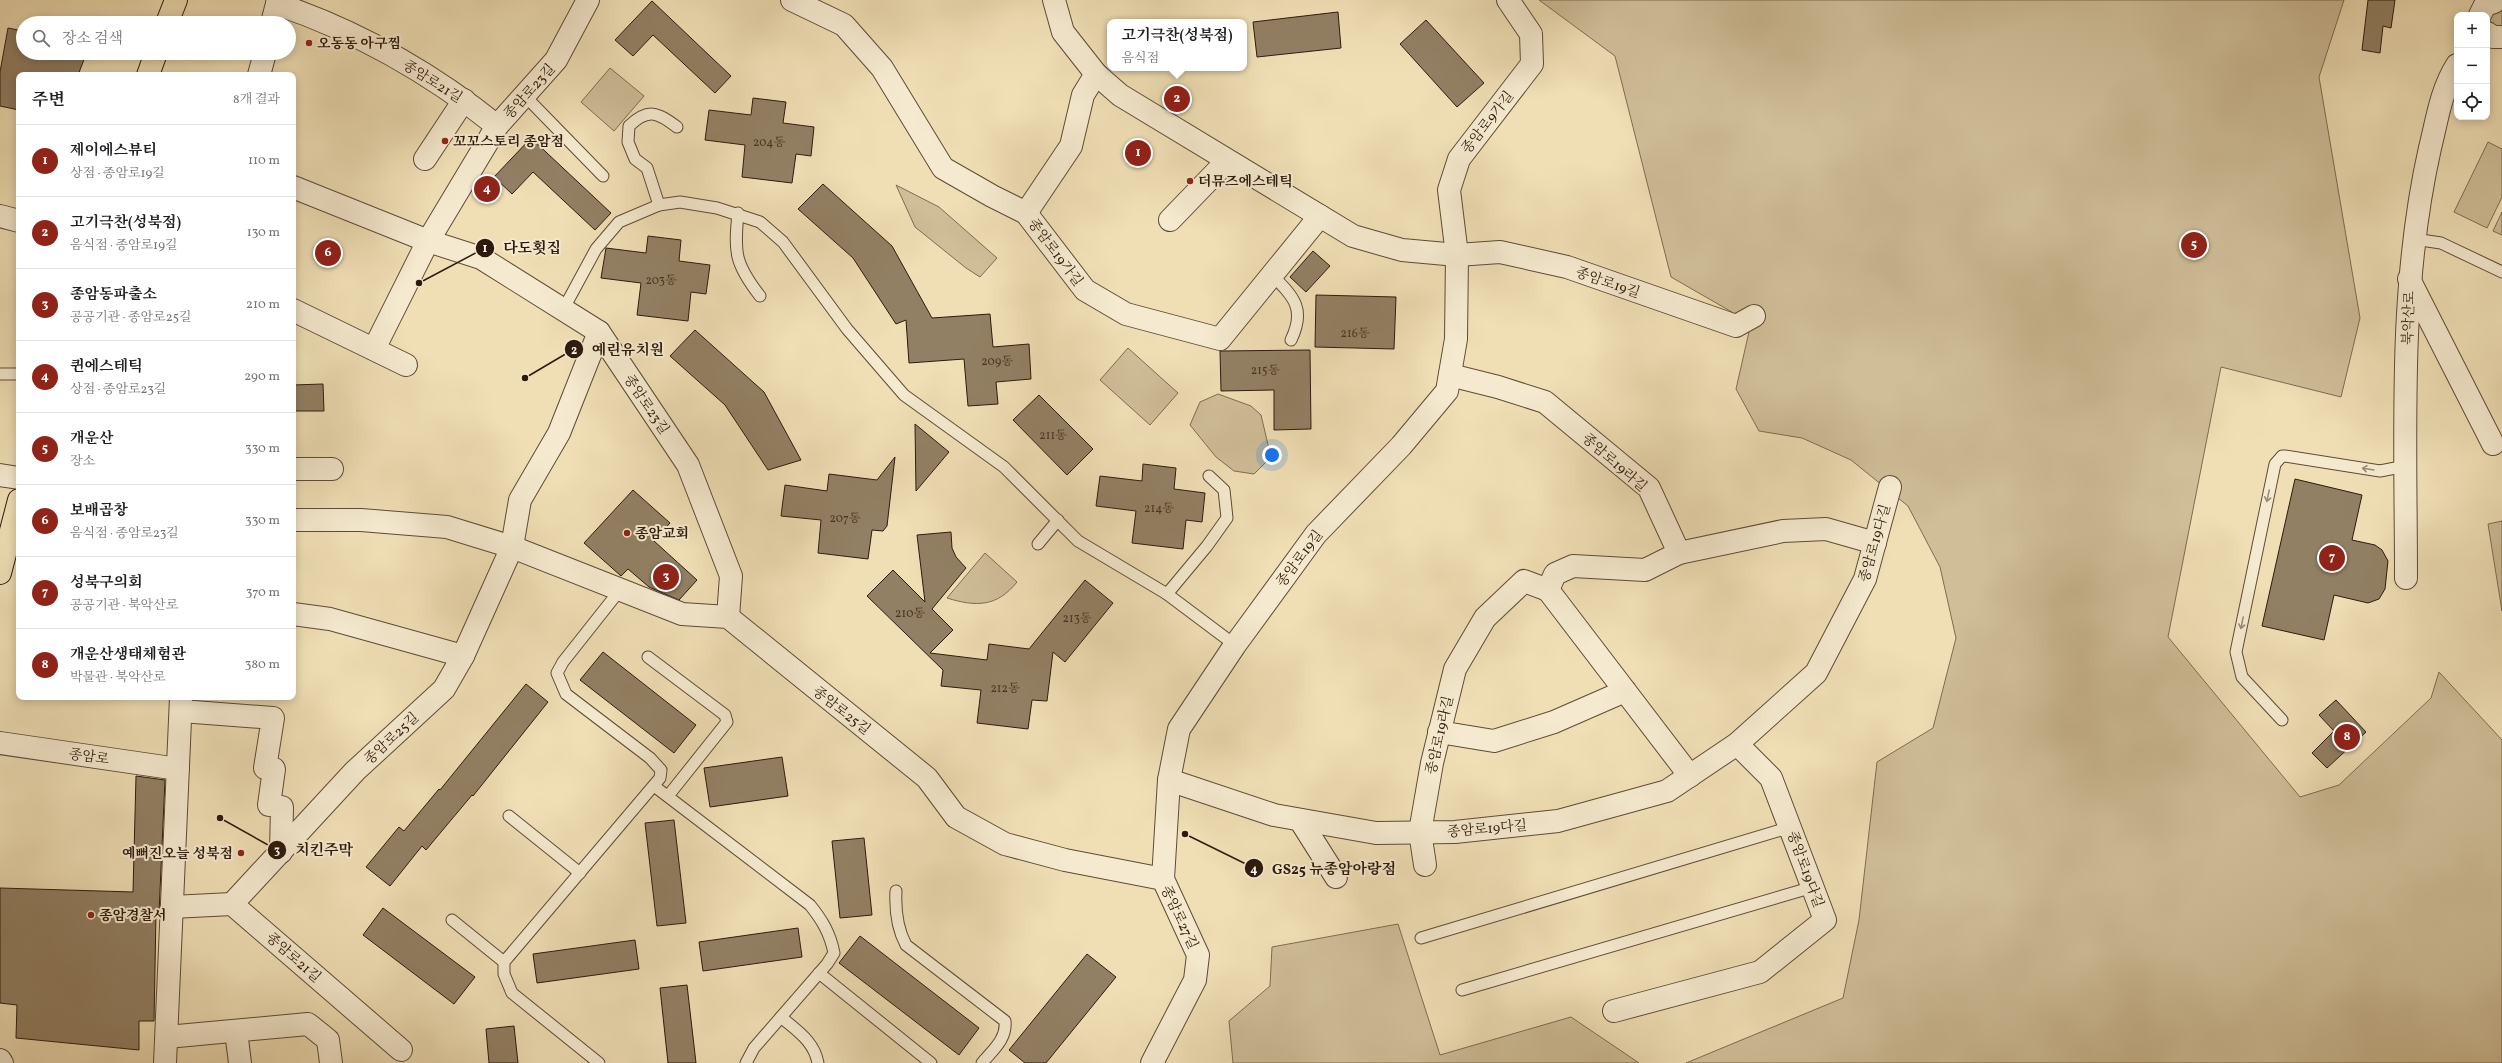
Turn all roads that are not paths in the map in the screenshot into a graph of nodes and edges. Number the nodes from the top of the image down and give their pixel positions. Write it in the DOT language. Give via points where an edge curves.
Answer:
graph roads {
  1 [pos="176,0"];
  2 [pos="588,0"];
  3 [pos="792,0"];
  4 [pos="1054,0"];
  5 [pos="1508,0"];
  6 [pos="2466,0"];
  7 [pos="2488,8"];
  8 [pos="276,9"];
  9 [pos="170,16"];
  10 [pos="153,60"];
  11 [pos="263,60"];
  12 [pos="2454,71"];
  13 [pos="149,72"];
  14 [pos="260,72"];
  15 [pos="1096,74"];
  16 [pos="525,96"];
  17 [pos="464,100"];
  18 [pos="497,126"];
  19 [pos="677,127"];
  20 [pos="425,159"];
  21 [pos="1227,161"];
  22 [pos="603,176"];
  23 [pos="296,188"];
  24 [pos="659,205"];
  25 [pos="738,213"];
  26 [pos="1026,213"];
  27 [pos="0,216"];
  28 [pos="1320,216"];
  29 [pos="16,220"];
  30 [pos="1170,220"];
  31 [pos="2414,238"];
  32 [pos="428,240"];
  33 [pos="1457,255"];
  34 [pos="2502,272"];
  35 [pos="1272,275"];
  36 [pos="2409,279"];
  37 [pos="760,296"];
  38 [pos="563,310"];
  39 [pos="296,311"];
  40 [pos="1754,316"];
  41 [pos="599,332"];
  42 [pos="1291,340"];
  43 [pos="374,350"];
  44 [pos="406,365"];
  45 [pos="0,374"];
  46 [pos="16,374"];
  47 [pos="1450,375"];
  48 [pos="2494,444"];
  49 [pos="2406,466"];
  50 [pos="296,469"];
  51 [pos="332,469"];
  52 [pos="0,475"];
  53 [pos="1209,476"];
  54 [pos="16,478"];
  55 [pos="1890,487"];
  56 [pos="16,512"];
  57 [pos="296,520"];
  58 [pos="1058,520"];
  59 [pos="1875,543"];
  60 [pos="1038,544"];
  61 [pos="512,547"];
  62 [pos="1679,553"];
  63 [pos="0,573"];
  64 [pos="2406,578"];
  65 [pos="620,590"];
  66 [pos="1548,590"];
  67 [pos="1167,594"];
  68 [pos="296,614"];
  69 [pos="728,617"];
  70 [pos="1235,645"];
  71 [pos="463,656"];
  72 [pos="648,657"];
  73 [pos="1625,691"];
  74 [pos="181,704"];
  75 [pos="2282,720"];
  76 [pos="1439,732"];
  77 [pos="0,743"];
  78 [pos="1737,744"];
  79 [pos="178,769"];
  80 [pos="1690,776"];
  81 [pos="1169,780"];
  82 [pos="654,786"];
  83 [pos="668,796"];
  84 [pos="509,816"];
  85 [pos="1300,820"];
  86 [pos="1790,827"];
  87 [pos="1420,832"];
  88 [pos="281,852"];
  89 [pos="1426,864"];
  90 [pos="580,873"];
  91 [pos="1336,877"];
  92 [pos="1163,879"];
  93 [pos="1813,887"];
  94 [pos="896,891"];
  95 [pos="232,904"];
  96 [pos="172,907"];
  97 [pos="452,920"];
  98 [pos="1421,938"];
  99 [pos="504,962"];
  100 [pos="819,973"];
  101 [pos="1462,990"];
  102 [pos="1614,1011"];
  103 [pos="781,1017"];
  104 [pos="236,1031"];
  105 [pos="167,1037"];
  106 [pos="401,1050"];
  107 [pos="0,1060"];
  108 [pos="2,1063"];
  109 [pos="165,1063"];
  110 [pos="240,1063"];
  111 [pos="331,1063"];
  112 [pos="599,1063"];
  113 [pos="746,1063"];
  114 [pos="818,1063"];
  115 [pos="931,1063"];
  116 [pos="982,1063"];
  117 [pos="1152,1063"];
  1 -- 9 [label="main road"];
  2 -- 16 [label="street, 종암로23길" via="556,60"];
  3 -- 26 [label="street, 종암로19가길" via="844,25 882,68 943,168"];
  4 -- 15 [label="street, 종암로19길" via="1063,32"];
  5 -- 33 [label="street, 종암로9가길" via="1532,34 1532,64 1459,159 1449,190"];
  6 -- 7 [label="street"];
  8 -- 17 [label="street, 종암로21길" via="317,18 378,46"];
  10 -- 13 [label="main road"];
  11 -- 14 [label="street"];
  12 -- 31 [label="street, 북악산로" via="2442,95 2420,191"];
  15 -- 21 [label="street, 종암로19길" via="1120,95"];
  15 -- 26 [label="street" via="1083,95 1070,146"];
  16 -- 18 [label="street, 종암로23길"];
  16 -- 22 [label="lane"];
  17 -- 18 [label="street, 종암로21길"];
  17 -- 20 [label="street"];
  18 -- 32 [label="street, 종암로23길"];
  19 -- 24 [label="lane" via="662,116 652,114 640,115 629,126 628,142 635,159 646,168"];
  21 -- 28 [label="street, 종암로19길"];
  21 -- 30 [label="street"];
  23 -- 32 [label="street, 종암로23길"];
  24 -- 25 [label="lane" via="680,202"];
  24 -- 38 [label="lane" via="619,222 596,249"];
  25 -- 37 [label="lane" via="735,242 743,274"];
  25 -- 58 [label="lane" via="760,222 783,242 847,329 904,395 1004,467"];
  26 -- 35 [label="street, 종암로19가길" via="1086,290 1126,314 1220,339"];
  27 -- 29 [label="street"];
  28 -- 33 [label="street, 종암로19길" via="1360,238 1402,250"];
  28 -- 35 [label="street, 종암로19가길"];
  31 -- 34 [label="lane" via="2441,243"];
  31 -- 36 [label="street, 북악산로"];
  32 -- 38 [label="street, 종암로23길" via="481,258"];
  32 -- 43 [label="street"];
  33 -- 40 [label="street, 종암로19길" via="1500,252 1567,268 1736,326"];
  33 -- 47 [label="street, 종암로19길" via="1456,339"];
  35 -- 42 [label="lane" via="1291,294 1298,310 1297,328"];
  36 -- 48 [label="street"];
  36 -- 49 [label="street, 북악산로"];
  38 -- 41 [label="street, 종암로23길"];
  39 -- 43 [label="street"];
  41 -- 61 [label="street, 종암로25길" via="559,433 520,500"];
  41 -- 69 [label="street, 종암로23길" via="688,465 731,576"];
  43 -- 44 [label="street"];
  45 -- 46 [label="lane"];
  47 -- 62 [label="street, 종암로19라길" via="1544,402 1648,488"];
  47 -- 70 [label="street, 종암로19길" via="1447,391 1401,446 1316,534"];
  49 -- 64 [label="street, 북악산로"];
  49 -- 75 [label="lane, one-way" via="2380,471 2285,456 2275,464 2236,652 2242,677"];
  50 -- 51 [label="street"];
  52 -- 54 [label="street"];
  53 -- 67 [label="lane" via="1224,490 1227,518"];
  55 -- 59 [label="street, 종암로19다길"];
  56 -- 63 [label="main road"];
  57 -- 61 [label="street" via="361,520 447,527"];
  58 -- 60 [label="lane"];
  58 -- 67 [label="lane" via="1078,541"];
  59 -- 62 [label="street" via="1826,529 1784,530"];
  59 -- 78 [label="street, 종암로19다길" via="1865,580 1816,673"];
  61 -- 65 [label="street"];
  61 -- 71 [label="street, 종암로25길"];
  62 -- 66 [label="street" via="1645,570 1573,566 1555,574"];
  65 -- 69 [label="street" via="682,614"];
  65 -- 82 [label="lane" via="563,662 558,673 566,694 650,758 661,770 660,778"];
  66 -- 73 [label="street"];
  66 -- 76 [label="street, 종암로19라길" via="1524,581 1485,618 1455,669"];
  67 -- 70 [label="lane"];
  68 -- 71 [label="street" via="330,619"];
  69 -- 92 [label="street, 종암로25길" via="927,778 956,817 1005,844 1065,860"];
  70 -- 81 [label="street, 종암로19길" via="1179,729"];
  71 -- 88 [label="street, 종암로25길" via="444,688 355,771"];
  72 -- 83 [label="lane" via="725,715 727,722"];
  73 -- 76 [label="street" via="1554,722 1494,741"];
  73 -- 80 [label="street"];
  74 -- 79 [label="street"];
  74 -- 88 [label="street" via="273,718 265,768 274,769 270,805 282,807"];
  76 -- 87 [label="street, 종암로19라길"];
  77 -- 79 [label="street, 종암로"];
  78 -- 80 [label="street, 종암로19다길"];
  78 -- 86 [label="street, 종암로19다길" via="1771,778"];
  79 -- 96 [label="street"];
  80 -- 87 [label="street, 종암로19다길" via="1667,791 1558,821 1455,832"];
  81 -- 85 [label="street, 종암로19다길" via="1274,815"];
  81 -- 92 [label="street, 종암로19길"];
  82 -- 83 [label="lane"];
  82 -- 90 [label="lane"];
  83 -- 100 [label="lane" via="810,905 825,924 834,953"];
  84 -- 90 [label="lane"];
  85 -- 87 [label="street, 종암로19다길" via="1376,833"];
  85 -- 91 [label="street"];
  86 -- 93 [label="street, 종암로19다길"];
  86 -- 98 [label="lane"];
  87 -- 89 [label="street, 종암로19라길"];
  88 -- 95 [label="street, 종암로25길"];
  90 -- 99 [label="lane"];
  92 -- 117 [label="street, 종암로27길" via="1198,955 1195,980"];
  93 -- 101 [label="lane"];
  93 -- 102 [label="street, 종암로19다길" via="1825,920 1760,972"];
  94 -- 116 [label="lane" via="897,922 906,944 1005,1021 1006,1030 1002,1039"];
  95 -- 96 [label="street"];
  95 -- 106 [label="street, 종암로21길"];
  96 -- 105 [label="street"];
  97 -- 99 [label="lane"];
  99 -- 112 [label="lane" via="504,974 512,993"];
  100 -- 103 [label="lane"];
  100 -- 115 [label="lane"];
  103 -- 113 [label="lane" via="754,1048"];
  103 -- 114 [label="lane" via="806,1038 816,1052"];
  104 -- 105 [label="street"];
  104 -- 110 [label="street"];
  104 -- 111 [label="street" via="308,1024 328,1040"];
  105 -- 109 [label="street"];
  107 -- 108 [label="street"];
}
